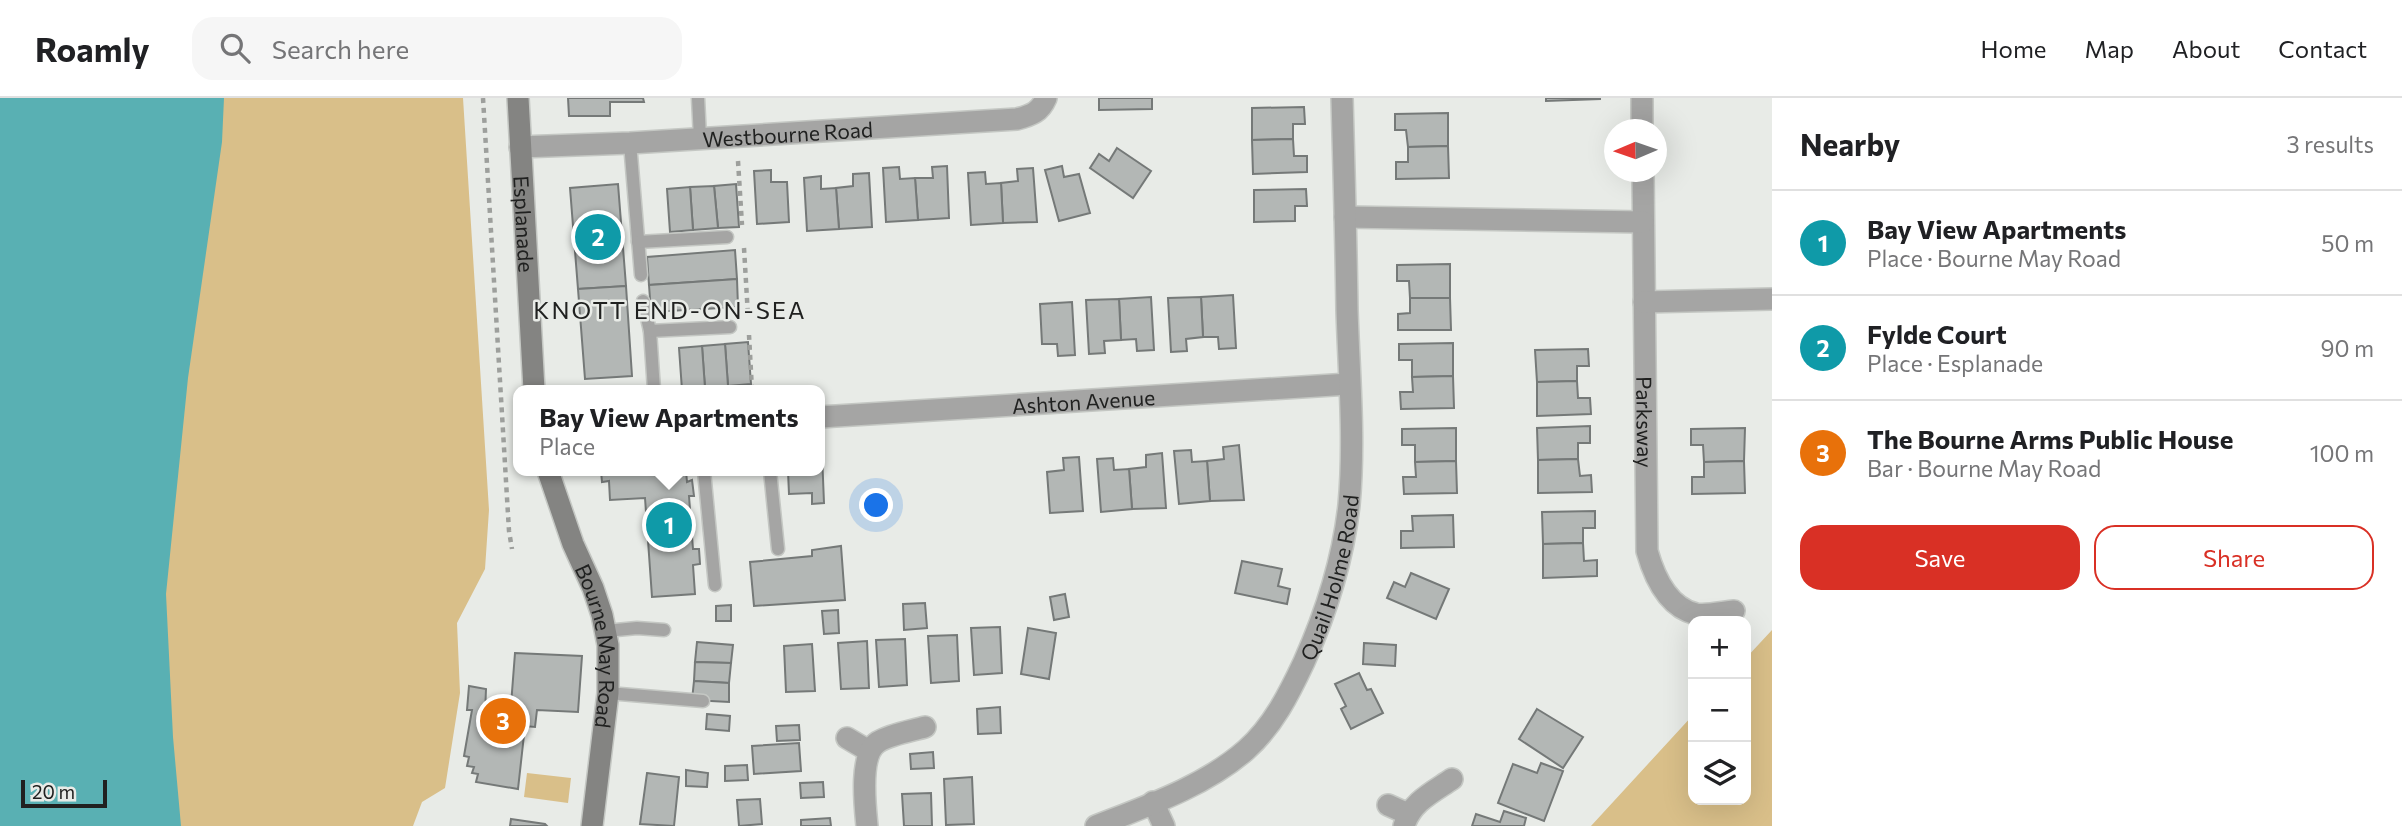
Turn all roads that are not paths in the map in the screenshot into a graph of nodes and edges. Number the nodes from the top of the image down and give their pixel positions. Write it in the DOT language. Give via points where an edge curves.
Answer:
graph roads {
  1 [pos="518,98"];
  2 [pos="698,98"];
  3 [pos="1046,98"];
  4 [pos="1342,98"];
  5 [pos="1642,98"];
  6 [pos="1642,119"];
  7 [pos="700,138"];
  8 [pos="630,143"];
  9 [pos="520,147"];
  10 [pos="1643,182"];
  11 [pos="1345,217"];
  12 [pos="1643,222"];
  13 [pos="727,237"];
  14 [pos="638,242"];
  15 [pos="641,275"];
  16 [pos="1772,299"];
  17 [pos="643,301"];
  18 [pos="1644,302"];
  19 [pos="730,327"];
  20 [pos="650,331"];
  21 [pos="1349,384"];
  22 [pos="534,385"];
  23 [pos="654,385"];
  24 [pos="825,417"];
  25 [pos="549,476"];
  26 [pos="704,476"];
  27 [pos="771,476"];
  28 [pos="778,549"];
  29 [pos="715,585"];
  30 [pos="1734,611"];
  31 [pos="664,630"];
  32 [pos="606,631"];
  33 [pos="608,693"];
  34 [pos="703,701"];
  35 [pos="925,727"];
  36 [pos="847,738"];
  37 [pos="869,751"];
  38 [pos="1452,779"];
  39 [pos="1153,802"];
  40 [pos="1400,815"];
  41 [pos="593,826"];
  42 [pos="867,826"];
  43 [pos="1096,826"];
  44 [pos="1164,826"];
  1 -- 9 [label="main road, Esplanade"];
  2 -- 7 [label="lane"];
  3 -- 7 [label="street, Westbourne Road" via="1033,115 1017,119"];
  4 -- 11 [label="street, Quail Holme Road"];
  5 -- 6 [label="street"];
  7 -- 8 [label="street, Westbourne Road"];
  8 -- 9 [label="street, Westbourne Road"];
  8 -- 14 [label="lane"];
  9 -- 22 [label="main road, Esplanade"];
  10 -- 12 [label="street, Parksway"];
  11 -- 12 [label="street"];
  11 -- 21 [label="street, Quail Holme Road"];
  12 -- 18 [label="street, Parksway"];
  13 -- 14 [label="lane"];
  14 -- 15 [label="lane"];
  16 -- 18 [label="street"];
  17 -- 20 [label="lane"];
  18 -- 30 [label="street, Parksway" via="1646,529 1653,572 1664,591 1696,614"];
  19 -- 20 [label="lane"];
  20 -- 23 [label="lane"];
  21 -- 24 [label="street, Ashton Avenue"];
  21 -- 39 [label="street, Quail Holme Road" via="1349,506 1325,610 1289,695 1246,750 1209,775"];
  25 -- 32 [label="main road, Bourne May Road"];
  26 -- 29 [label="lane"];
  27 -- 28 [label="lane"];
  31 -- 32 [label="lane"];
  32 -- 33 [label="main road, Bourne May Road"];
  33 -- 34 [label="lane"];
  33 -- 41 [label="main road, Bourne May Road"];
  35 -- 37 [label="street" via="877,742"];
  36 -- 37 [label="street"];
  37 -- 42 [label="street" via="865,768"];
  38 -- 40 [label="street"];
  39 -- 43 [label="street, Quail Holme Road"];
  39 -- 44 [label="street"];
}
